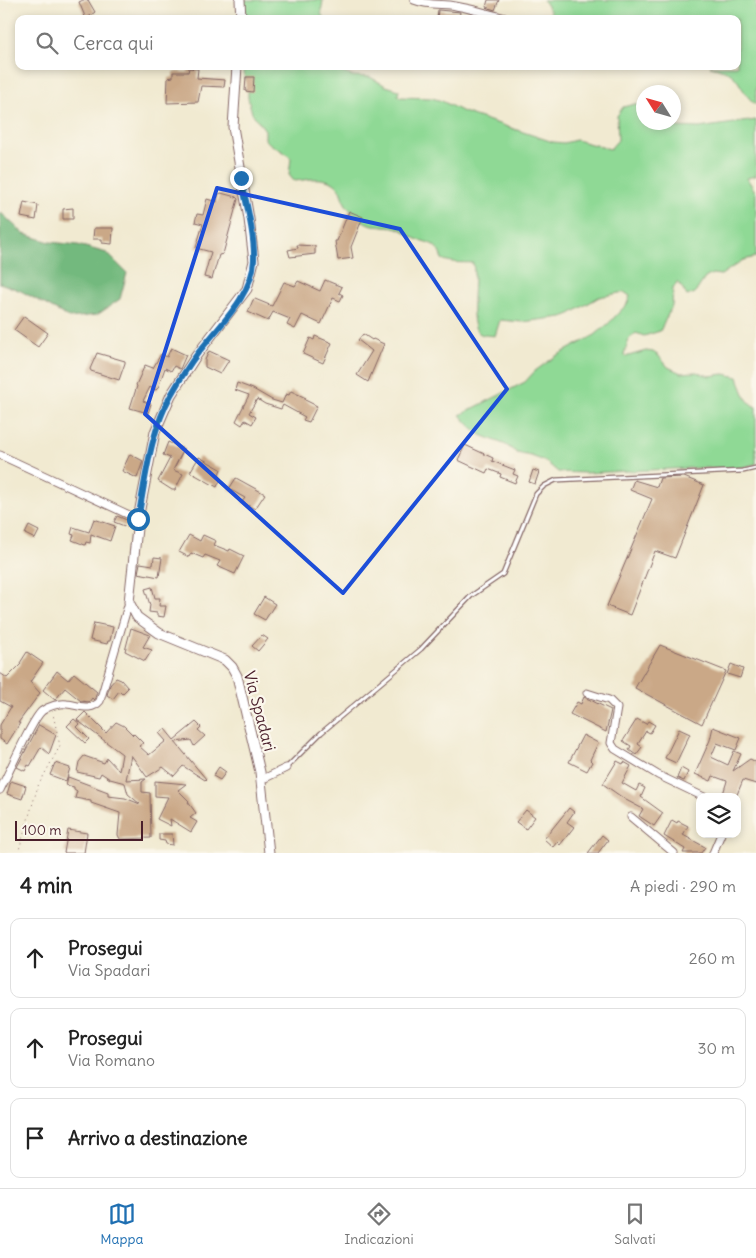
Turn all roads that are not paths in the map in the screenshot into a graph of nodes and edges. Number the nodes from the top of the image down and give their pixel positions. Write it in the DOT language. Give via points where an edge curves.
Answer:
graph roads {
  1 [pos="240,0"];
  2 [pos="414,0"];
  3 [pos="241,15"];
  4 [pos="493,15"];
  5 [pos="237,70"];
  6 [pos="0,455"];
  7 [pos="756,468"];
  8 [pos="138,519"];
  9 [pos="129,602"];
  10 [pos="587,693"];
  11 [pos="286,768"];
  12 [pos="261,780"];
  13 [pos="0,790"];
  14 [pos="696,793"];
  15 [pos="631,817"];
  16 [pos="719,838"];
  17 [pos="268,853"];
  18 [pos="674,853"];
  19 [pos="713,853"];
  1 -- 3 [label="street"];
  2 -- 4 [label="street"];
  5 -- 8 [label="street" via="233,127 254,261 247,289 196,356 161,417 153,438"];
  6 -- 8 [label="street"];
  7 -- 11 [label="lane" via="743,472 556,480 544,486 536,494 503,574 471,596 421,649 321,733"];
  8 -- 9 [label="street"];
  9 -- 12 [label="street, Via Spadari" via="137,617 158,633 225,660 232,667 237,676"];
  9 -- 13 [label="street" via="100,702 89,707 66,703 40,713"];
  10 -- 14 [label="street" via="609,700 618,708 611,743 614,749"];
  11 -- 12 [label="street"];
  12 -- 17 [label="street, Via Spadari"];
  15 -- 18 [label="street"];
  16 -- 19 [label="street"];
}
